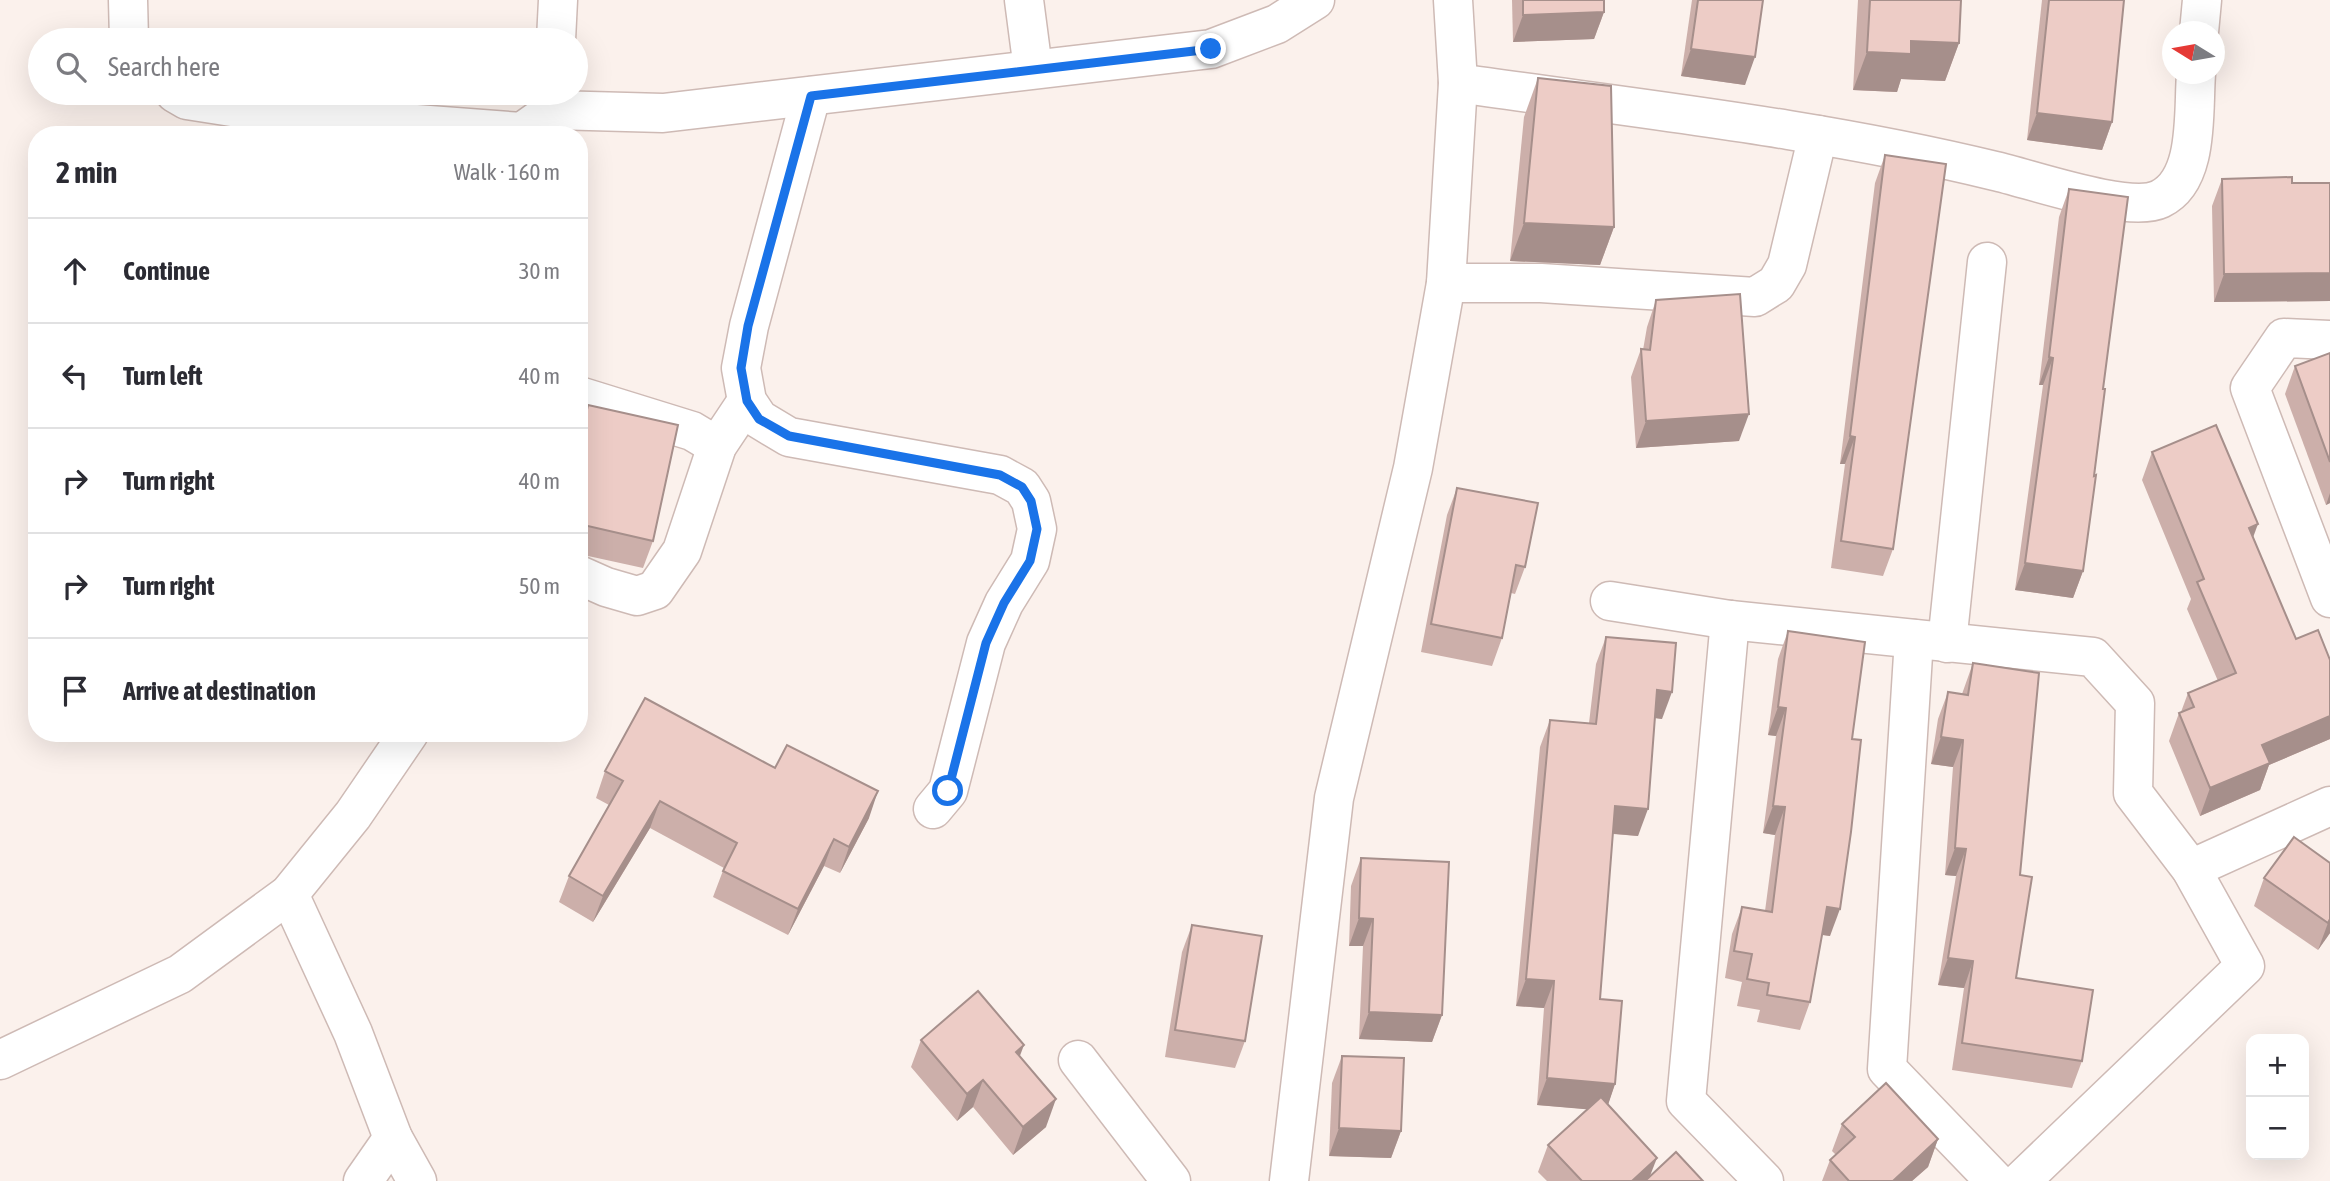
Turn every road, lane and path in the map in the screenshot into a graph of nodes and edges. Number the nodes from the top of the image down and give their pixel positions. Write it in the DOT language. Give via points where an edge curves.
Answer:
graph roads {
  1 [pos="128,0"];
  2 [pos="558,0"];
  3 [pos="1024,0"];
  4 [pos="1315,0"];
  5 [pos="1453,0"];
  6 [pos="2202,0"];
  7 [pos="2200,21"];
  8 [pos="129,28"];
  9 [pos="557,28"];
  10 [pos="1033,69"];
  11 [pos="1458,83"];
  12 [pos="2195,84"];
  13 [pos="811,96"];
  14 [pos="219,105"];
  15 [pos="553,113"];
  16 [pos="442,126"];
  17 [pos="532,126"];
  18 [pos="1818,135"];
  19 [pos="1987,262"];
  20 [pos="1447,282"];
  21 [pos="2330,341"];
  22 [pos="588,399"];
  23 [pos="747,401"];
  24 [pos="717,446"];
  25 [pos="588,579"];
  26 [pos="2330,598"];
  27 [pos="1610,601"];
  28 [pos="1730,620"];
  29 [pos="1931,641"];
  30 [pos="403,742"];
  31 [pos="2330,806"];
  32 [pos="933,809"];
  33 [pos="2190,869"];
  34 [pos="289,894"];
  35 [pos="1078,1059"];
  36 [pos="0,1060"];
  37 [pos="393,1138"];
  38 [pos="363,1181"];
  39 [pos="416,1181"];
  40 [pos="1171,1181"];
  41 [pos="1289,1181"];
  42 [pos="1764,1181"];
  43 [pos="1995,1181"];
  44 [pos="2021,1181"];
  1 -- 8 [label="street"];
  2 -- 9 [label="street"];
  3 -- 10 [label="street"];
  4 -- 10 [label="street" via="1277,24 1211,49"];
  5 -- 11 [label="street"];
  6 -- 7 [label="street"];
  10 -- 13 [label="street"];
  11 -- 18 [label="street"];
  11 -- 20 [label="street"];
  12 -- 18 [label="street" via="2189,157 2176,189 2158,201 2120,203 1993,170"];
  13 -- 15 [label="street" via="663,113"];
  13 -- 23 [label="street" via="748,326 741,368"];
  14 -- 16 [label="street"];
  15 -- 17 [label="street"];
  18 -- 20 [label="street" via="1787,265 1776,284 1755,297 1541,283"];
  19 -- 29 [label="street"];
  20 -- 41 [label="street" via="1413,468 1334,798"];
  21 -- 26 [label="street" via="2284,338 2250,388"];
  22 -- 24 [label="street" via="692,431"];
  23 -- 24 [label="street"];
  23 -- 32 [label="street" via="759,419 789,436 1000,475 1022,487 1031,501 1037,529 1030,561 986,643 948,791"];
  24 -- 25 [label="street" via="682,551 655,590 637,596"];
  27 -- 28 [label="street"];
  28 -- 29 [label="street"];
  28 -- 42 [label="street" via="1686,1101"];
  29 -- 33 [label="street" via="2093,657 2135,704 2133,793"];
  29 -- 43 [label="street" via="1887,1069"];
  30 -- 34 [label="street" via="353,815"];
  31 -- 33 [label="street"];
  33 -- 44 [label="street" via="2245,966"];
  34 -- 36 [label="street" via="180,974"];
  34 -- 37 [label="street" via="353,1032"];
  35 -- 40 [label="street"];
  37 -- 38 [label="street"];
  37 -- 39 [label="street"];
}
